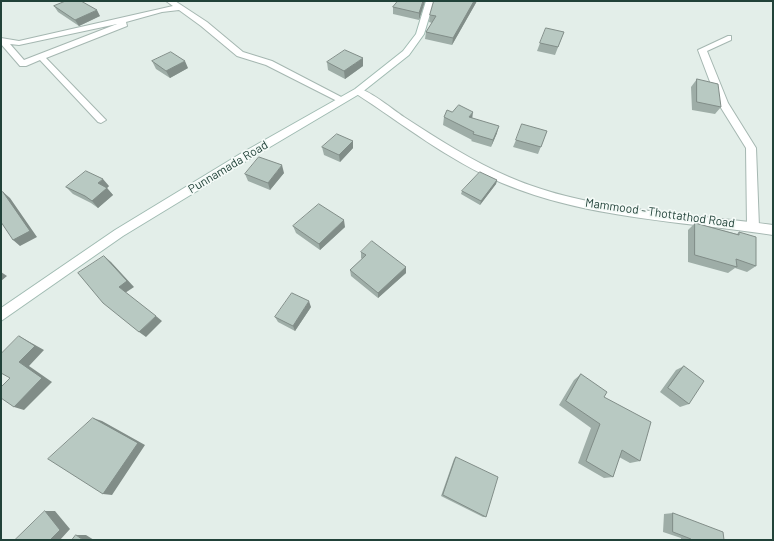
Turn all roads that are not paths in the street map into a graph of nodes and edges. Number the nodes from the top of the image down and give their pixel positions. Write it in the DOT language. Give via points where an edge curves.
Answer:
graph roads {
  1 [pos="170,1"];
  2 [pos="430,1"];
  3 [pos="179,8"];
  4 [pos="141,17"];
  5 [pos="728,38"];
  6 [pos="1,40"];
  7 [pos="41,57"];
  8 [pos="358,91"];
  9 [pos="342,100"];
  10 [pos="101,120"];
  11 [pos="753,227"];
  12 [pos="773,230"];
  13 [pos="1,315"];
  1 -- 3 [label="street"];
  2 -- 8 [label="street, Punnamada Road" via="420,34 406,53"];
  3 -- 4 [label="street" via="160,10"];
  3 -- 9 [label="street" via="204,24 240,54 269,63"];
  4 -- 6 [label="street" via="60,32 19,43"];
  4 -- 7 [label="street"];
  5 -- 11 [label="street" via="702,50 723,103 751,148"];
  6 -- 7 [label="street" via="23,64"];
  7 -- 10 [label="street"];
  8 -- 9 [label="street, Punnamada Road"];
  8 -- 11 [label="street, Mammood - Thottathod Road" via="477,167 528,189 594,206"];
  9 -- 13 [label="street, Punnamada Road" via="119,233"];
  11 -- 12 [label="street, Mammood - Thottathod Road"];
}
